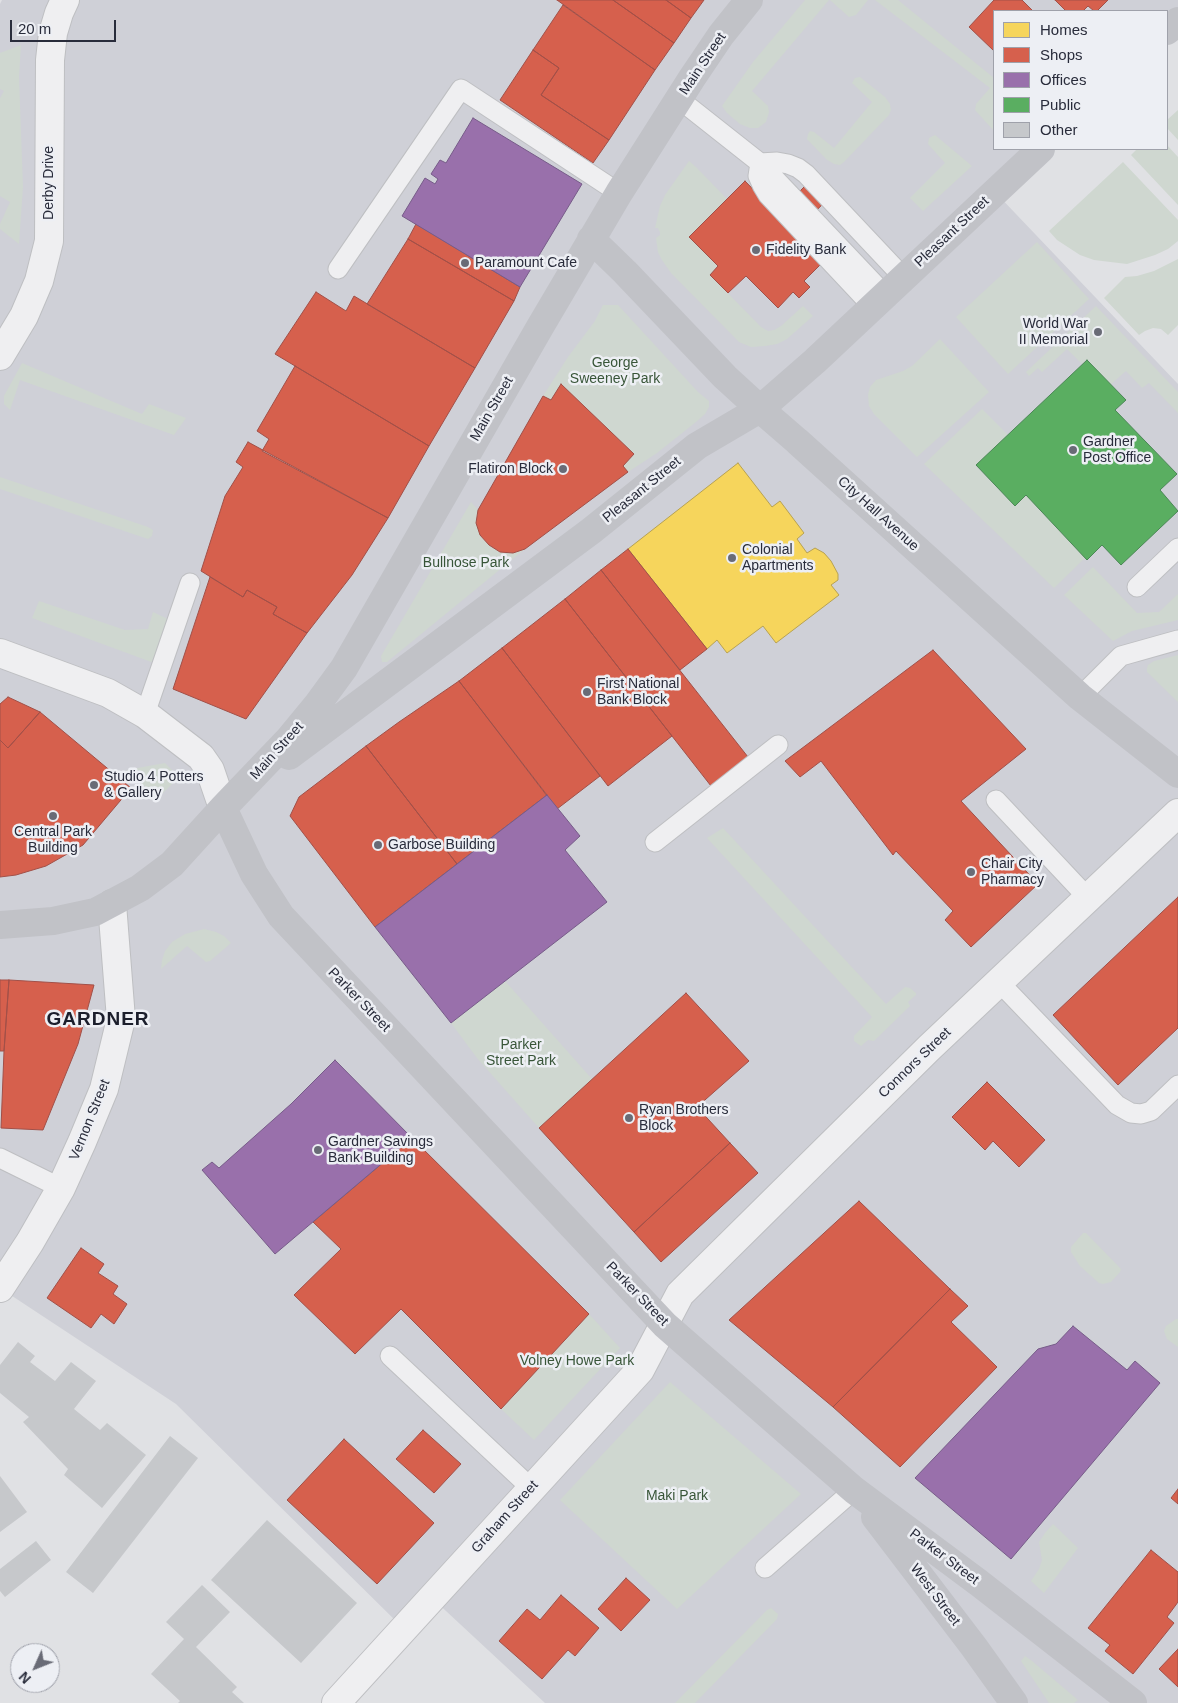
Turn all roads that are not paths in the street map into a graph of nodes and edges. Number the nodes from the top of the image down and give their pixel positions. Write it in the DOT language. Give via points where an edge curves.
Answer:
graph roads {
  1 [pos="65,0"];
  2 [pos="749,0"];
  3 [pos="1178,21"];
  4 [pos="1168,30"];
  5 [pos="679,98"];
  6 [pos="1040,150"];
  7 [pos="760,163"];
  8 [pos="619,193"];
  9 [pos="591,239"];
  10 [pos="338,269"];
  11 [pos="887,293"];
  12 [pos="0,356"];
  13 [pos="760,409"];
  14 [pos="1178,548"];
  15 [pos="190,583"];
  16 [pos="1137,587"];
  17 [pos="1178,640"];
  18 [pos="0,653"];
  19 [pos="1080,697"];
  20 [pos="145,714"];
  21 [pos="778,745"];
  22 [pos="1178,774"];
  23 [pos="996,800"];
  24 [pos="223,808"];
  25 [pos="1178,813"];
  26 [pos="654,842"];
  27 [pos="1088,898"];
  28 [pos="112,904"];
  29 [pos="0,925"];
  30 [pos="999,982"];
  31 [pos="1178,1085"];
  32 [pos="0,1158"];
  33 [pos="61,1188"];
  34 [pos="0,1288"];
  35 [pos="665,1324"];
  36 [pos="390,1356"];
  37 [pos="531,1488"];
  38 [pos="854,1490"];
  39 [pos="765,1568"];
  40 [pos="336,1703"];
  41 [pos="1014,1703"];
  42 [pos="1133,1703"];
  1 -- 12 [label="street, Derby Drive" via="53,33 50,60 49,241 40,281"];
  2 -- 5 [label="main road, Main Street"];
  3 -- 4 [label="main road"];
  5 -- 7 [label="lane"];
  5 -- 8 [label="main road, Main Street"];
  6 -- 11 [label="main road, Pleasant Street"];
  7 -- 11 [label="lane" via="758,176 768,195"];
  7 -- 11 [label="lane" via="788,164 806,174"];
  8 -- 9 [label="main road, Main Street"];
  8 -- 10 [label="lane" via="461,89"];
  9 -- 13 [label="main road, City Hall Avenue"];
  9 -- 24 [label="main road, Main Street" via="344,668 289,739"];
  11 -- 13 [label="main road, Pleasant Street"];
  13 -- 19 [label="main road, City Hall Avenue"];
  13 -- 24 [label="main road, Pleasant Street" via="697,446 592,531"];
  14 -- 16 [label="lane"];
  15 -- 20 [label="lane"];
  17 -- 19 [label="lane" via="1122,656"];
  18 -- 20 [label="street" via="108,693"];
  19 -- 22 [label="main road, City Hall Avenue"];
  20 -- 24 [label="street" via="201,757 210,770"];
  21 -- 26 [label="lane"];
  23 -- 27 [label="lane"];
  24 -- 28 [label="main road" via="172,864"];
  24 -- 35 [label="main road, Parker Street" via="254,874 281,916"];
  25 -- 27 [label="street, Connors Street"];
  27 -- 30 [label="street, Connors Street"];
  28 -- 29 [label="main road" via="95,912 53,921"];
  28 -- 33 [label="street, Vernon Street" via="121,1019 104,1089"];
  30 -- 31 [label="lane" via="1117,1106 1131,1113 1151,1111"];
  30 -- 35 [label="street, Connors Street" via="680,1294"];
  32 -- 33 [label="lane"];
  33 -- 34 [label="street, Vernon Street"];
  35 -- 37 [label="street, Graham Street" via="640,1370"];
  35 -- 38 [label="main road, Parker Street"];
  36 -- 37 [label="lane"];
  37 -- 40 [label="street, Graham Street"];
  38 -- 39 [label="lane"];
  38 -- 41 [label="main road, West Street"];
  38 -- 42 [label="main road, Parker Street"];
}
